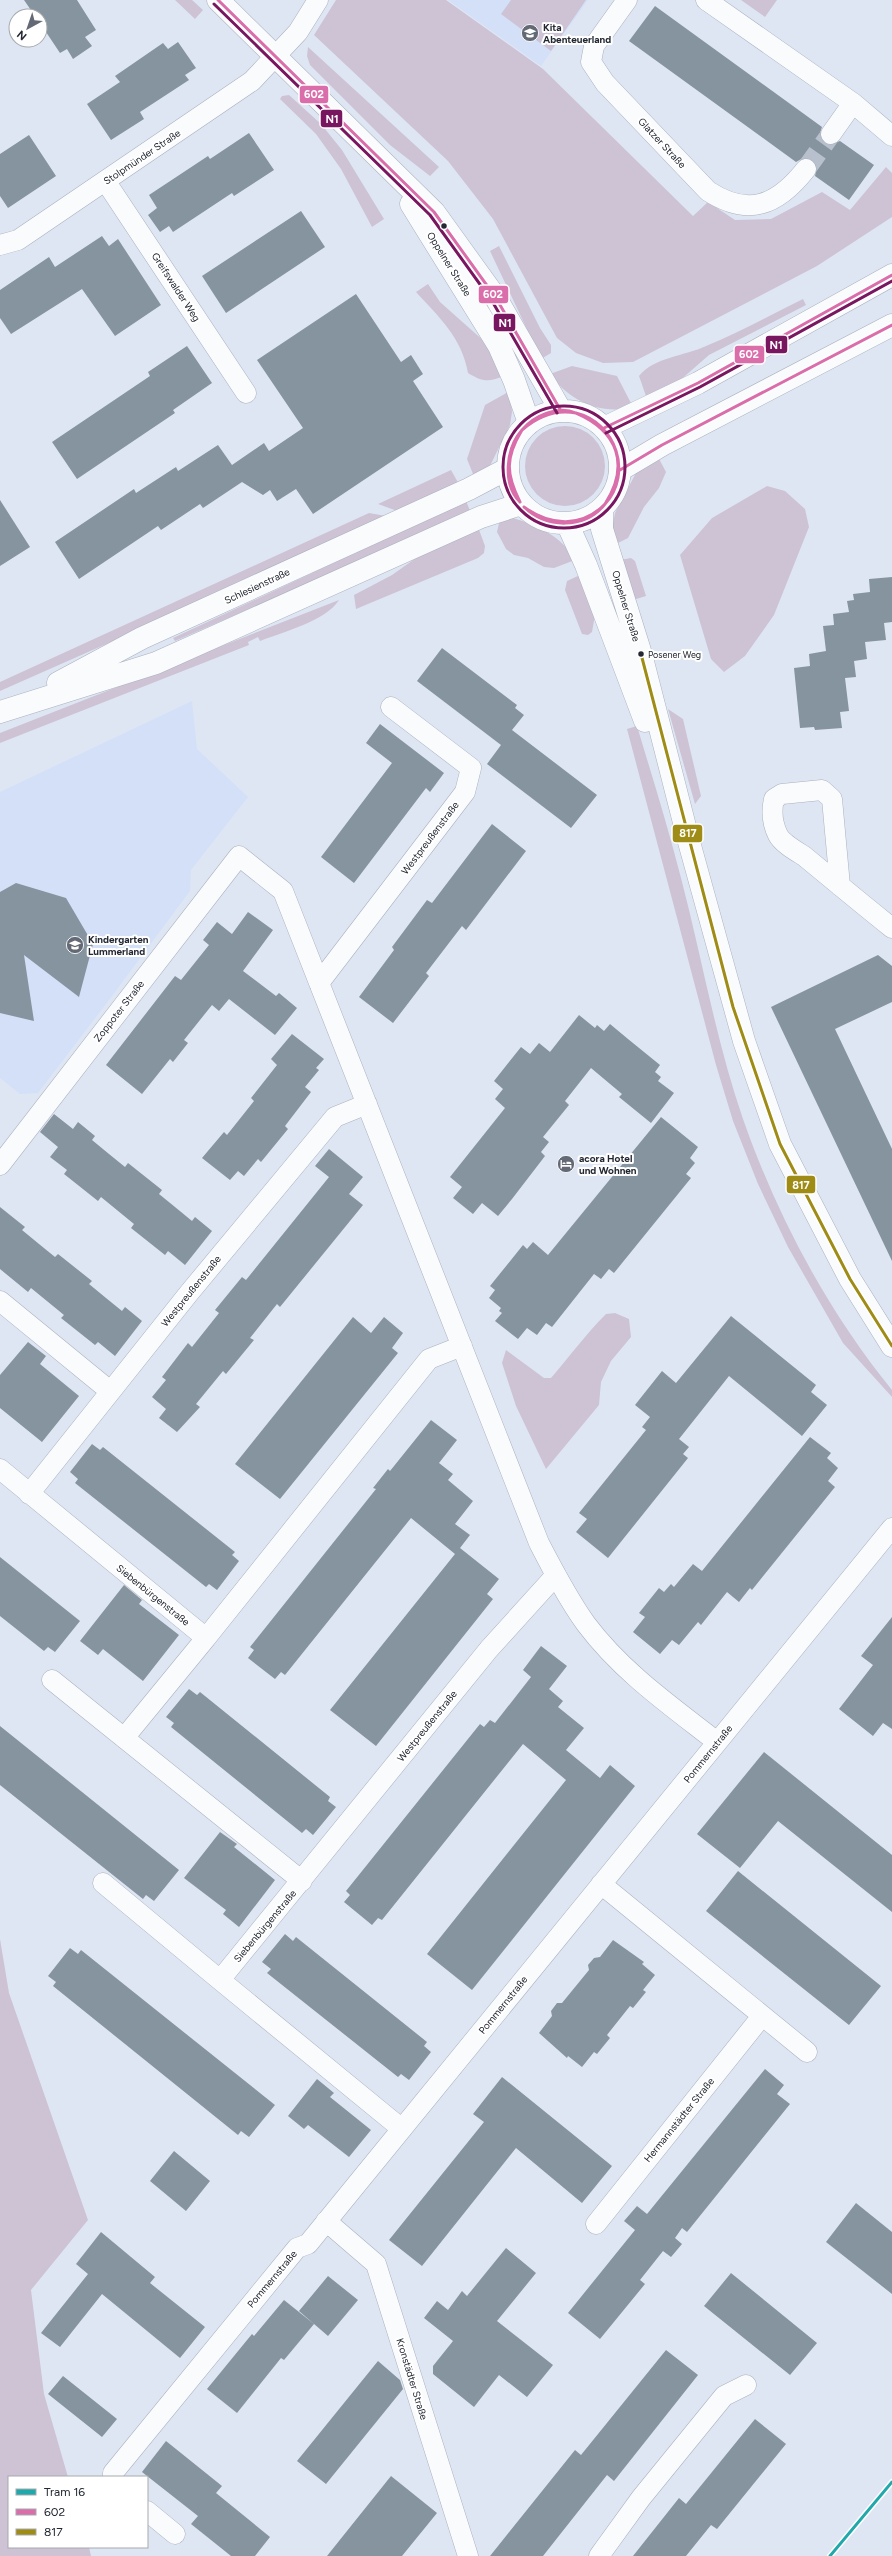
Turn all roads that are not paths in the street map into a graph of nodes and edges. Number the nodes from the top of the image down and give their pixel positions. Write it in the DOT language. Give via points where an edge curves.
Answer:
graph roads {
  1 [pos="218,0"];
  2 [pos="318,0"];
  3 [pos="627,0"];
  4 [pos="706,0"];
  5 [pos="276,56"];
  6 [pos="853,103"];
  7 [pos="831,134"];
  8 [pos="892,136"];
  9 [pos="806,169"];
  10 [pos="393,174"];
  11 [pos="106,182"];
  12 [pos="0,245"];
  13 [pos="892,275"];
  14 [pos="892,325"];
  15 [pos="246,393"];
  16 [pos="562,411"];
  17 [pos="529,423"];
  18 [pos="604,428"];
  19 [pos="507,469"];
  20 [pos="620,470"];
  21 [pos="521,504"];
  22 [pos="602,509"];
  23 [pos="567,524"];
  24 [pos="391,707"];
  25 [pos="5,710"];
  26 [pos="689,842"];
  27 [pos="840,886"];
  28 [pos="892,928"];
  29 [pos="319,983"];
  30 [pos="367,1104"];
  31 [pos="0,1165"];
  32 [pos="0,1301"];
  33 [pos="462,1346"];
  34 [pos="892,1346"];
  35 [pos="110,1391"];
  36 [pos="0,1470"];
  37 [pos="30,1494"];
  38 [pos="892,1528"];
  39 [pos="556,1575"];
  40 [pos="206,1638"];
  41 [pos="52,1680"];
  42 [pos="124,1738"];
  43 [pos="717,1742"];
  44 [pos="302,1881"];
  45 [pos="104,1883"];
  46 [pos="601,1884"];
  47 [pos="220,1980"];
  48 [pos="762,2016"];
  49 [pos="807,2052"];
  50 [pos="402,2129"];
  51 [pos="326,2221"];
  52 [pos="596,2224"];
  53 [pos="746,2385"];
  54 [pos="114,2476"];
  55 [pos="148,2512"];
  56 [pos="175,2534"];
  57 [pos="468,2556"];
  58 [pos="599,2556"];
  1 -- 5 [label="street, Oppelner Straße"];
  2 -- 5 [label="street, Stolpmünder Straße" via="298,32"];
  3 -- 9 [label="street, Glatzer Straße" via="594,46 591,62 605,83 708,191 723,201 744,207 764,204 796,182"];
  4 -- 6 [label="street"];
  5 -- 10 [label="street, Oppelner Straße"];
  5 -- 11 [label="street, Stolpmünder Straße" via="252,81"];
  6 -- 7 [label="street"];
  6 -- 8 [label="street"];
  10 -- 16 [label="street, Oppelner Straße" via="434,212 477,270 515,328"];
  10 -- 17 [label="street, Oppelner Straße" via="499,346"];
  11 -- 12 [label="street, Stolpmünder Straße" via="18,240"];
  11 -- 15 [label="street, Greifswalder Weg"];
  13 -- 18 [label="street" via="698,383"];
  14 -- 20 [label="street" via="662,445"];
  16 -- 17 [label="street" via="544,414"];
  16 -- 18 [label="street" via="591,418"];
  17 -- 19 [label="street" via="517,436 510,451"];
  18 -- 20 [label="street" via="619,455"];
  19 -- 21 [label="street" via="514,494"];
  19 -- 25 [label="street, Schlesienstraße" via="469,489 142,638"];
  20 -- 22 [label="street" via="611,498"];
  21 -- 23 [label="street" via="534,516 550,522"];
  21 -- 25 [label="street, Schlesienstraße" via="481,517 156,663"];
  22 -- 23 [label="street" via="586,519"];
  22 -- 26 [label="street, Oppelner Straße" via="602,529 641,654"];
  23 -- 26 [label="street, Oppelner Straße" via="586,565 632,683"];
  24 -- 29 [label="street, Westpreußenstraße" via="471,768 465,792"];
  26 -- 34 [label="street, Oppelner Straße" via="733,1007 780,1144 850,1279"];
  27 -- 27 [label="street" via="832,799 822,790 782,794 774,799 771,812 778,836"];
  27 -- 28 [label="street"];
  29 -- 30 [label="street"];
  29 -- 31 [label="street, Zoppoter Straße" via="283,891 238,856"];
  30 -- 33 [label="street"];
  30 -- 35 [label="street, Westpreußenstraße" via="335,1116"];
  32 -- 35 [label="street"];
  33 -- 39 [label="street" via="539,1543"];
  33 -- 40 [label="street" via="430,1359"];
  35 -- 37 [label="street, Westpreußenstraße"];
  36 -- 37 [label="street, Siebenbürgenstraße"];
  37 -- 40 [label="street, Siebenbürgenstraße"];
  38 -- 43 [label="street, Pommernstraße"];
  39 -- 43 [label="street" via="586,1624 611,1654 644,1685"];
  39 -- 44 [label="street, Westpreußenstraße" via="490,1649"];
  40 -- 42 [label="street"];
  41 -- 42 [label="street, Siebenbürgenstraße"];
  42 -- 44 [label="street, Siebenbürgenstraße"];
  43 -- 46 [label="street, Pommernstraße"];
  44 -- 47 [label="street, Siebenbürgenstraße"];
  45 -- 47 [label="street"];
  46 -- 48 [label="street"];
  46 -- 50 [label="street, Pommernstraße"];
  47 -- 50 [label="street"];
  48 -- 49 [label="street"];
  48 -- 52 [label="street, Hermannstädter Straße"];
  50 -- 51 [label="street, Pommernstraße"];
  51 -- 54 [label="street, Pommernstraße" via="308,2244 297,2248 113,2473"];
  51 -- 57 [label="street, Kronstädter Straße" via="376,2264"];
  53 -- 58 [label="street" via="724,2396 641,2498"];
  55 -- 56 [label="street"];
}
